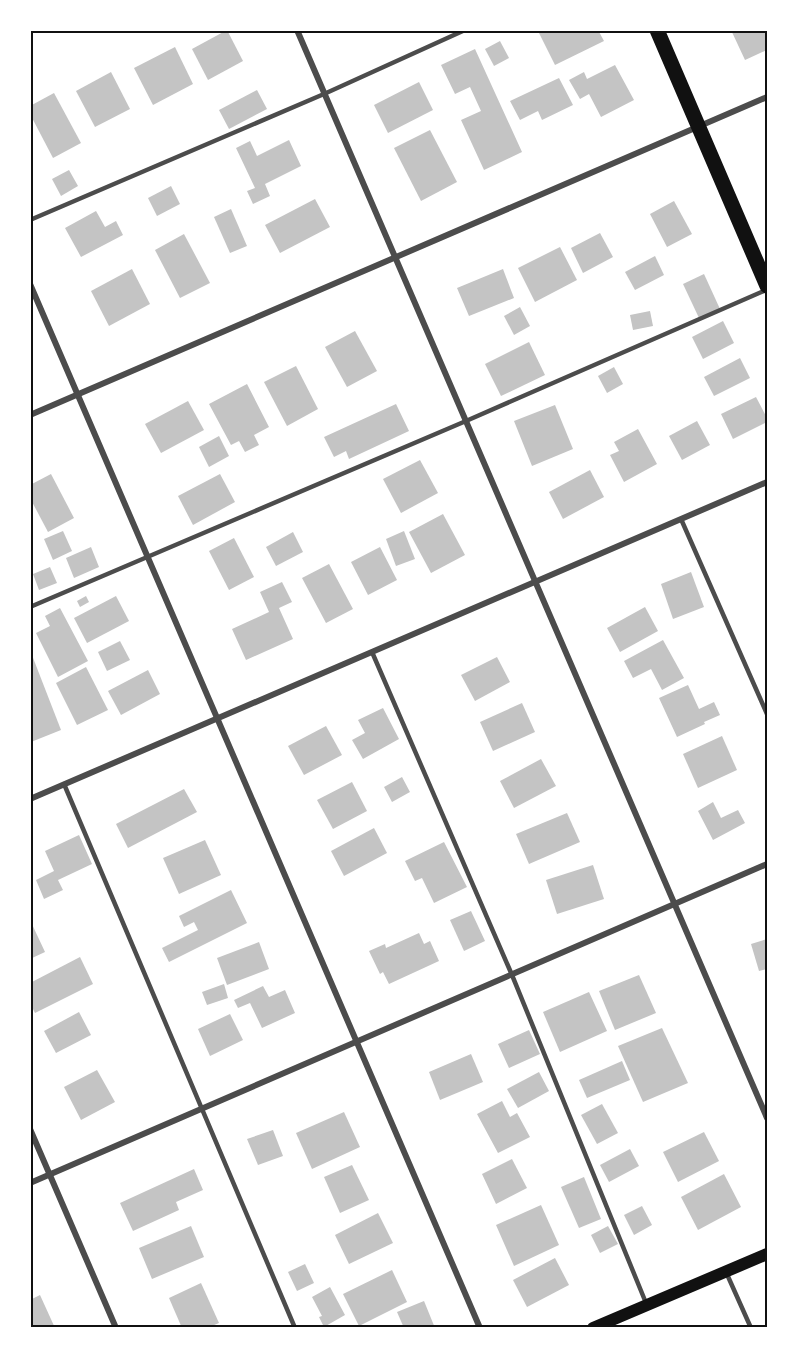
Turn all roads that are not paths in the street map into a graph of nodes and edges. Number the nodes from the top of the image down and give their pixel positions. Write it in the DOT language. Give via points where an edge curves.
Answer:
graph roads {
  1 [pos="297,30"];
  2 [pos="465,30"];
  3 [pos="657,30"];
  4 [pos="324,94"];
  5 [pos="767,97"];
  6 [pos="699,126"];
  7 [pos="30,220"];
  8 [pos="395,257"];
  9 [pos="30,284"];
  10 [pos="767,288"];
  11 [pos="77,394"];
  12 [pos="30,415"];
  13 [pos="466,421"];
  14 [pos="767,482"];
  15 [pos="681,519"];
  16 [pos="147,556"];
  17 [pos="535,582"];
  18 [pos="30,607"];
  19 [pos="372,652"];
  20 [pos="767,714"];
  21 [pos="217,718"];
  22 [pos="64,784"];
  23 [pos="30,799"];
  24 [pos="767,864"];
  25 [pos="674,904"];
  26 [pos="512,975"];
  27 [pos="356,1042"];
  28 [pos="201,1109"];
  29 [pos="767,1118"];
  30 [pos="30,1129"];
  31 [pos="50,1174"];
  32 [pos="30,1183"];
  33 [pos="767,1254"];
  34 [pos="726,1272"];
  35 [pos="648,1305"];
  36 [pos="598,1327"];
  37 [pos="116,1328"];
  38 [pos="295,1328"];
  39 [pos="480,1328"];
  40 [pos="751,1328"];
  1 -- 4 [label="street"];
  2 -- 4 [label="lane"];
  3 -- 6 [label="main road"];
  4 -- 7 [label="lane"];
  4 -- 8 [label="street"];
  5 -- 6 [label="street"];
  6 -- 8 [label="street"];
  6 -- 10 [label="main road"];
  8 -- 11 [label="street"];
  8 -- 13 [label="street"];
  9 -- 11 [label="street"];
  10 -- 13 [label="lane"];
  11 -- 12 [label="street"];
  11 -- 16 [label="street"];
  13 -- 16 [label="lane"];
  13 -- 17 [label="street"];
  14 -- 15 [label="street"];
  15 -- 17 [label="street"];
  15 -- 20 [label="lane"];
  16 -- 18 [label="lane"];
  16 -- 21 [label="street"];
  17 -- 19 [label="street"];
  17 -- 25 [label="street"];
  19 -- 21 [label="street"];
  19 -- 26 [label="lane"];
  21 -- 22 [label="street"];
  21 -- 27 [label="street"];
  22 -- 23 [label="street"];
  22 -- 28 [label="lane"];
  24 -- 25 [label="street"];
  25 -- 26 [label="street"];
  25 -- 29 [label="street"];
  26 -- 27 [label="street"];
  26 -- 35 [label="lane"];
  27 -- 28 [label="street"];
  27 -- 39 [label="street"];
  28 -- 31 [label="street"];
  28 -- 38 [label="lane"];
  30 -- 31 [label="street"];
  31 -- 32 [label="street"];
  31 -- 37 [label="street"];
  33 -- 34 [label="main road"];
  34 -- 35 [label="main road"];
  34 -- 40 [label="lane"];
  35 -- 36 [label="main road"];
}
